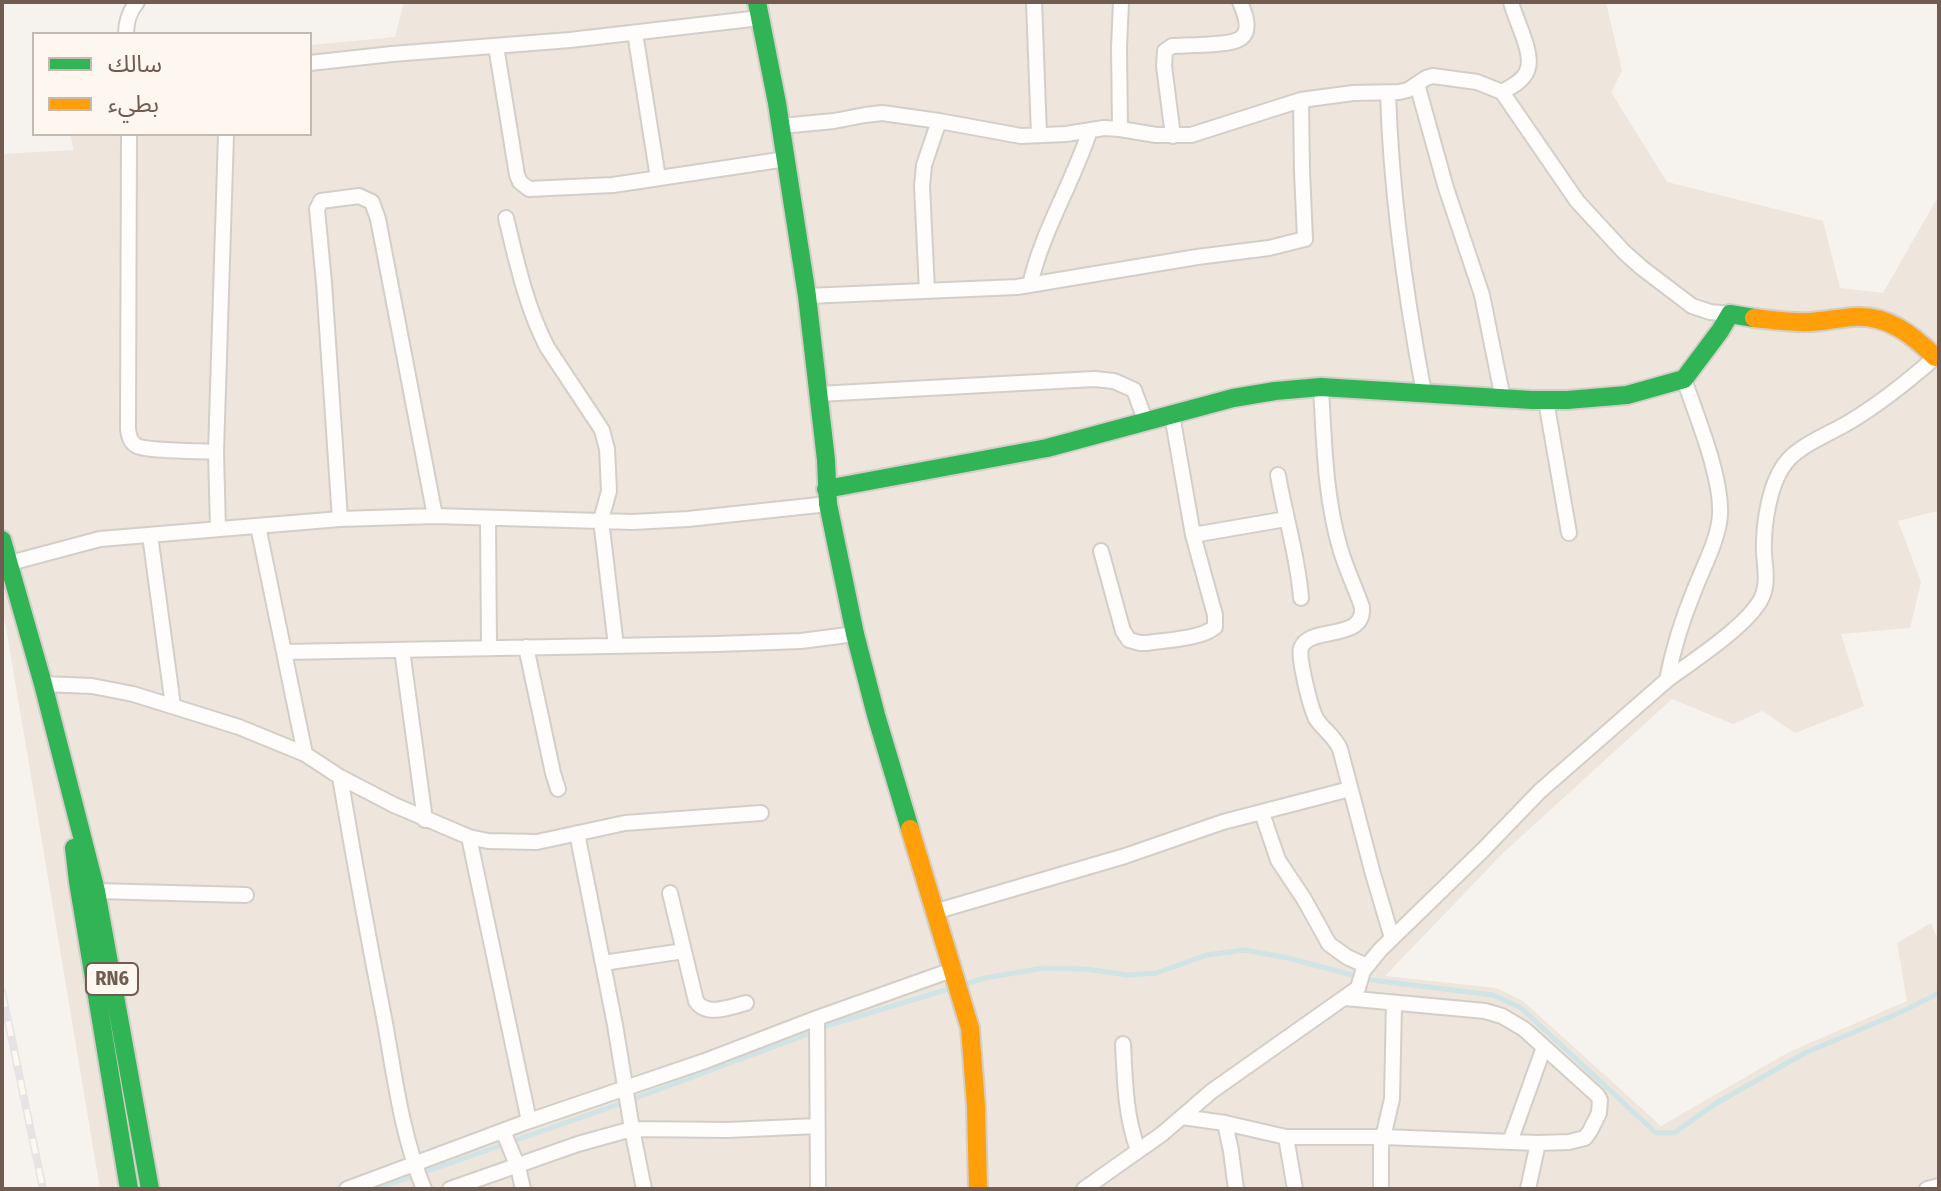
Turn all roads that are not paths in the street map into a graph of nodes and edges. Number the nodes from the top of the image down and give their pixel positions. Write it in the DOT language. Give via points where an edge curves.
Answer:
graph roads {
  1 [pos="137,2"];
  2 [pos="1034,2"];
  3 [pos="1121,2"];
  4 [pos="1240,2"];
  5 [pos="1511,2"];
  6 [pos="758,10"];
  7 [pos="126,32"];
  8 [pos="635,33"];
  9 [pos="496,46"];
  10 [pos="312,63"];
  11 [pos="1417,84"];
  12 [pos="1502,92"];
  13 [pos="1388,93"];
  14 [pos="1301,100"];
  15 [pos="939,121"];
  16 [pos="781,126"];
  17 [pos="1120,129"];
  18 [pos="1090,130"];
  19 [pos="1039,135"];
  20 [pos="129,136"];
  21 [pos="226,136"];
  22 [pos="1173,136"];
  23 [pos="786,159"];
  24 [pos="658,178"];
  25 [pos="506,218"];
  26 [pos="1030,285"];
  27 [pos="927,291"];
  28 [pos="807,296"];
  29 [pos="1730,314"];
  30 [pos="1937,356"];
  31 [pos="1684,379"];
  32 [pos="1321,387"];
  33 [pos="1424,393"];
  34 [pos="818,394"];
  35 [pos="1503,399"];
  36 [pos="1546,401"];
  37 [pos="1172,415"];
  38 [pos="1146,422"];
  39 [pos="216,452"];
  40 [pos="1278,475"];
  41 [pos="827,497"];
  42 [pos="435,516"];
  43 [pos="488,518"];
  44 [pos="340,519"];
  45 [pos="1286,519"];
  46 [pos="601,520"];
  47 [pos="258,526"];
  48 [pos="218,529"];
  49 [pos="1569,533"];
  50 [pos="150,535"];
  51 [pos="1193,535"];
  52 [pos="2,540"];
  53 [pos="1101,551"];
  54 [pos="10,563"];
  55 [pos="1301,598"];
  56 [pos="855,634"];
  57 [pos="616,646"];
  58 [pos="489,647"];
  59 [pos="526,647"];
  60 [pos="402,650"];
  61 [pos="284,652"];
  62 [pos="1667,680"];
  63 [pos="43,684"];
  64 [pos="173,706"];
  65 [pos="305,754"];
  66 [pos="65,772"];
  67 [pos="340,777"];
  68 [pos="558,789"];
  69 [pos="1350,789"];
  70 [pos="761,813"];
  71 [pos="1262,813"];
  72 [pos="425,820"];
  73 [pos="577,833"];
  74 [pos="469,837"];
  75 [pos="96,891"];
  76 [pos="670,893"];
  77 [pos="246,895"];
  78 [pos="934,912"];
  79 [pos="1392,938"];
  80 [pos="684,951"];
  81 [pos="603,963"];
  82 [pos="1365,968"];
  83 [pos="953,971"];
  84 [pos="1345,998"];
  85 [pos="746,1003"];
  86 [pos="1394,1003"];
  87 [pos="817,1018"];
  88 [pos="1123,1044"];
  89 [pos="1544,1047"];
  90 [pos="626,1088"];
  91 [pos="1182,1117"];
  92 [pos="529,1121"];
  93 [pos="1225,1123"];
  94 [pos="817,1126"];
  95 [pos="632,1129"];
  96 [pos="503,1131"];
  97 [pos="1286,1137"];
  98 [pos="1383,1137"];
  99 [pos="1510,1142"];
  100 [pos="1538,1143"];
  101 [pos="1138,1150"];
  102 [pos="414,1164"];
  103 [pos="518,1167"];
  104 [pos="1939,1186"];
  105 [pos="129,1189"];
  106 [pos="150,1189"];
  107 [pos="347,1189"];
  108 [pos="424,1189"];
  109 [pos="450,1189"];
  110 [pos="523,1189"];
  111 [pos="644,1189"];
  112 [pos="818,1189"];
  113 [pos="978,1189"];
  114 [pos="1084,1189"];
  115 [pos="1236,1189"];
  116 [pos="1295,1189"];
  117 [pos="1381,1189"];
  118 [pos="1528,1189"];
  119 [pos="1927,1189"];
  1 -- 7 [label="street"];
  2 -- 19 [label="street"];
  3 -- 17 [label="street"];
  4 -- 22 [label="street" via="1246,23 1241,39 1165,51"];
  5 -- 12 [label="street" via="1529,63 1522,79"];
  6 -- 8 [label="street"];
  6 -- 16 [label="street"];
  8 -- 9 [label="street"];
  8 -- 24 [label="street"];
  9 -- 10 [label="street"];
  9 -- 24 [label="street" via="517,175 524,187"];
  11 -- 12 [label="street" via="1441,76"];
  11 -- 13 [label="street"];
  11 -- 35 [label="street" via="1482,295"];
  12 -- 29 [label="street" via="1577,201 1624,252 1692,306"];
  13 -- 14 [label="street"];
  13 -- 33 [label="street" via="1400,248"];
  14 -- 22 [label="street"];
  14 -- 26 [label="street" via="1305,239"];
  15 -- 16 [label="street" via="882,113"];
  15 -- 19 [label="street"];
  15 -- 27 [label="street" via="922,186"];
  16 -- 23 [label="street"];
  17 -- 18 [label="street"];
  17 -- 22 [label="street"];
  18 -- 19 [label="street"];
  18 -- 26 [label="street"];
  20 -- 39 [label="street" via="130,438 145,448"];
  21 -- 39 [label="street"];
  23 -- 24 [label="street"];
  23 -- 28 [label="street"];
  25 -- 46 [label="street" via="540,332 602,430 609,491"];
  26 -- 27 [label="street"];
  27 -- 28 [label="street"];
  28 -- 34 [label="street"];
  29 -- 30 [label="street" via="1802,322 1870,317 1884,320"];
  29 -- 31 [label="street"];
  30 -- 62 [label="street" via="1879,402 1789,459 1771,496 1765,591 1759,603 1726,636"];
  31 -- 36 [label="street" via="1613,398"];
  31 -- 62 [label="street" via="1714,470 1720,516"];
  32 -- 33 [label="street"];
  32 -- 37 [label="street" via="1233,398"];
  32 -- 69 [label="street" via="1334,521 1362,614 1351,627 1304,643 1301,653 1312,711 1336,739"];
  33 -- 35 [label="street"];
  34 -- 38 [label="street" via="1094,379 1134,390"];
  34 -- 41 [label="street"];
  35 -- 36 [label="street"];
  36 -- 49 [label="street"];
  37 -- 38 [label="street"];
  37 -- 51 [label="street"];
  38 -- 41 [label="street"];
  39 -- 48 [label="street"];
  40 -- 45 [label="street"];
  41 -- 46 [label="street" via="688,519"];
  41 -- 56 [label="street"];
  42 -- 43 [label="street"];
  42 -- 44 [label="street"];
  42 -- 44 [label="street" via="378,219 372,202 359,196 321,201 317,209"];
  43 -- 46 [label="street"];
  43 -- 58 [label="street"];
  44 -- 47 [label="street"];
  45 -- 51 [label="street"];
  45 -- 55 [label="street"];
  46 -- 57 [label="street"];
  47 -- 48 [label="street"];
  47 -- 61 [label="street"];
  48 -- 50 [label="street"];
  50 -- 54 [label="street" via="100,539"];
  50 -- 64 [label="street"];
  51 -- 53 [label="street" via="1217,621 1212,631 1196,635 1147,643 1129,640"];
  52 -- 54 [label="street, RN6"];
  54 -- 63 [label="street, RN6"];
  56 -- 57 [label="street" via="801,641"];
  56 -- 78 [label="street"];
  57 -- 59 [label="street"];
  58 -- 59 [label="street"];
  58 -- 60 [label="street"];
  59 -- 68 [label="street"];
  60 -- 61 [label="street"];
  60 -- 72 [label="street"];
  61 -- 65 [label="street"];
  62 -- 79 [label="street" via="1540,791"];
  63 -- 64 [label="street" via="92,686"];
  63 -- 66 [label="street, RN6"];
  64 -- 65 [label="street"];
  65 -- 67 [label="street"];
  66 -- 75 [label="street, RN6"];
  66 -- 105 [label="street, RN6"];
  67 -- 72 [label="street"];
  67 -- 102 [label="street"];
  69 -- 71 [label="street"];
  69 -- 79 [label="street"];
  70 -- 73 [label="street" via="625,823"];
  71 -- 78 [label="street"];
  71 -- 82 [label="street" via="1278,860 1329,944"];
  72 -- 74 [label="street"];
  73 -- 74 [label="street" via="514,843"];
  73 -- 81 [label="street"];
  74 -- 92 [label="street"];
  75 -- 77 [label="street"];
  75 -- 106 [label="street, RN6"];
  76 -- 80 [label="street"];
  78 -- 83 [label="street"];
  79 -- 82 [label="street"];
  80 -- 81 [label="street"];
  80 -- 85 [label="street" via="699,1006 712,1010"];
  81 -- 90 [label="street"];
  82 -- 84 [label="street" via="1358,988"];
  83 -- 87 [label="street"];
  83 -- 113 [label="street" via="970,1028"];
  84 -- 86 [label="street"];
  84 -- 91 [label="street"];
  86 -- 89 [label="street" via="1485,1011 1517,1024"];
  86 -- 98 [label="street" via="1392,1099"];
  87 -- 90 [label="street"];
  87 -- 94 [label="street"];
  88 -- 101 [label="street" via="1128,1113"];
  89 -- 99 [label="street"];
  89 -- 100 [label="street" via="1590,1088 1600,1106 1585,1138"];
  90 -- 92 [label="street"];
  90 -- 95 [label="street"];
  91 -- 93 [label="street"];
  91 -- 101 [label="street"];
  92 -- 96 [label="street"];
  93 -- 97 [label="street"];
  93 -- 115 [label="street"];
  94 -- 95 [label="street"];
  94 -- 112 [label="street"];
  95 -- 103 [label="street"];
  95 -- 111 [label="street"];
  96 -- 102 [label="street"];
  96 -- 103 [label="street"];
  97 -- 98 [label="street"];
  97 -- 116 [label="street"];
  98 -- 99 [label="street"];
  98 -- 117 [label="street"];
  99 -- 100 [label="street"];
  100 -- 118 [label="street"];
  101 -- 114 [label="street"];
  102 -- 107 [label="street"];
  102 -- 108 [label="street"];
  103 -- 109 [label="street"];
  103 -- 110 [label="street"];
  104 -- 119 [label="street"];
}
